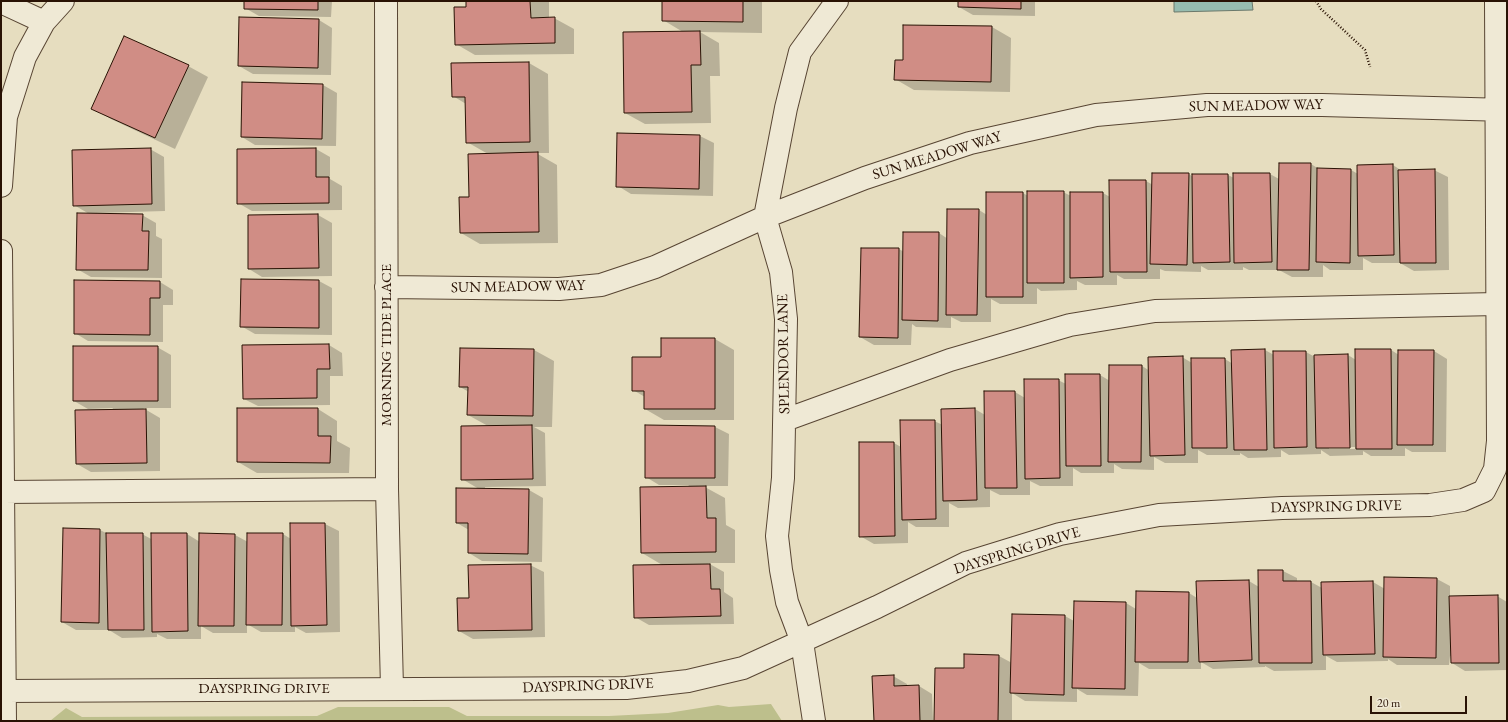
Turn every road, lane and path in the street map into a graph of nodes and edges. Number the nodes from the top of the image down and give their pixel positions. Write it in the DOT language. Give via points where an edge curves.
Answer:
graph roads {
  1 [pos="63,1"];
  2 [pos="386,1"];
  3 [pos="837,1"];
  4 [pos="1316,1"];
  5 [pos="1496,1"];
  6 [pos="1,2"];
  7 [pos="44,22"];
  8 [pos="1370,67"];
  9 [pos="1501,110"];
  10 [pos="1,186"];
  11 [pos="765,217"];
  12 [pos="1,251"];
  13 [pos="386,287"];
  14 [pos="1497,304"];
  15 [pos="785,420"];
  16 [pos="388,489"];
  17 [pos="3,492"];
  18 [pos="802,642"];
  19 [pos="392,688"];
  20 [pos="5,691"];
  21 [pos="5,721"];
  22 [pos="814,721"];
  1 -- 7 [label="street"];
  2 -- 13 [label="street, MORNING TIDE PLACE"];
  3 -- 11 [label="street, SPLENDOR LANE" via="800,52 786,108"];
  4 -- 8 [label="path" via="1321,9 1365,50"];
  5 -- 9 [label="street, DAYSPRING DRIVE"];
  6 -- 7 [label="street"];
  7 -- 10 [label="street" via="25,57 6,117"];
  9 -- 11 [label="street, SUN MEADOW WAY" via="1207,105 1096,115 970,143 865,178"];
  9 -- 14 [label="street, DAYSPRING DRIVE"];
  11 -- 13 [label="street, SUN MEADOW WAY" via="655,267 601,285 559,289"];
  11 -- 15 [label="street, SPLENDOR LANE" via="781,272 786,319"];
  12 -- 17 [label="street"];
  13 -- 16 [label="street, MORNING TIDE PLACE"];
  14 -- 15 [label="street" via="1155,311 1070,325 950,360"];
  14 -- 18 [label="street, DAYSPRING DRIVE" via="1498,441 1495,469 1484,491 1463,500 1430,505 1282,508 1159,515 1060,534 966,563"];
  15 -- 18 [label="street, SPLENDOR LANE" via="778,536 787,602"];
  16 -- 17 [label="street"];
  16 -- 19 [label="street, MORNING TIDE PLACE"];
  17 -- 20 [label="street"];
  18 -- 19 [label="street, DAYSPRING DRIVE" via="743,668 688,680 626,688"];
  18 -- 22 [label="street, SPLENDOR LANE"];
  19 -- 20 [label="street, DAYSPRING DRIVE"];
  20 -- 21 [label="street"];
}
